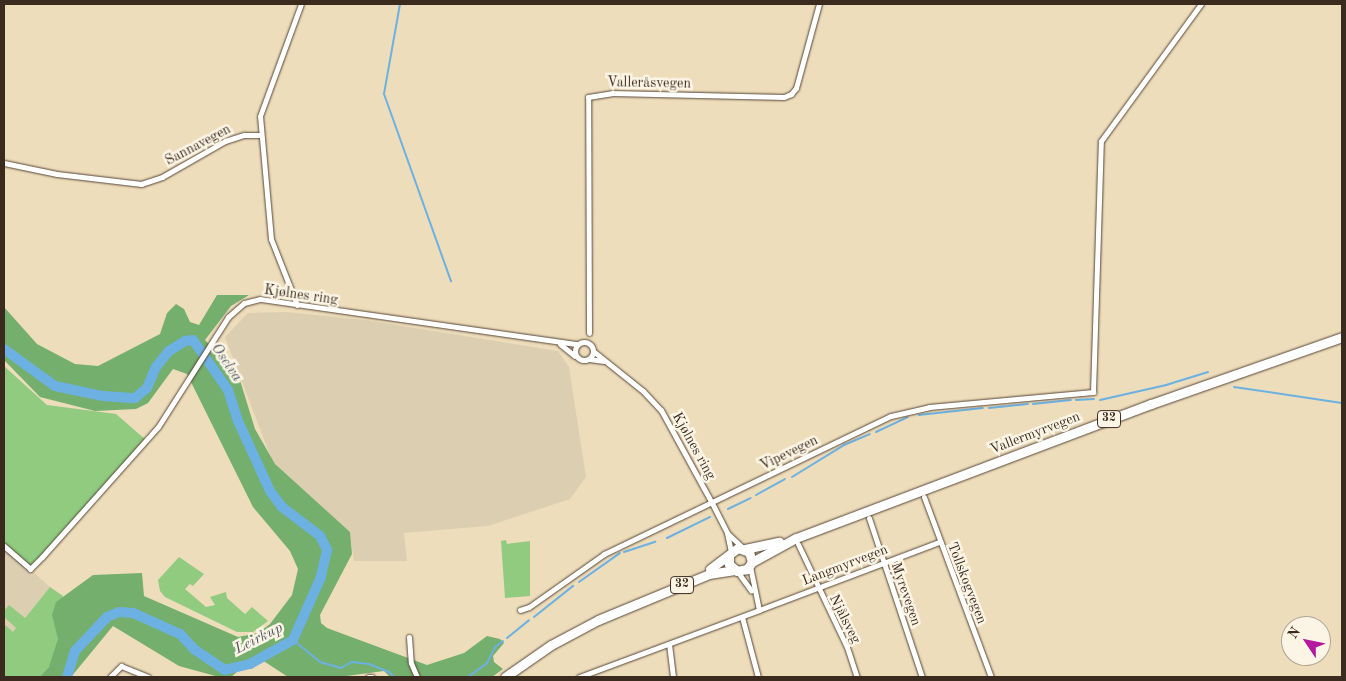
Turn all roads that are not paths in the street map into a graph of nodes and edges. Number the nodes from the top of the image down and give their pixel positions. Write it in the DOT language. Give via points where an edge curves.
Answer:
graph roads {
  1 [pos="301,4"];
  2 [pos="819,4"];
  3 [pos="1201,4"];
  4 [pos="261,135"];
  5 [pos="4,163"];
  6 [pos="297,305"];
  7 [pos="589,333"];
  8 [pos="1342,337"];
  9 [pos="560,344"];
  10 [pos="577,344"];
  11 [pos="593,351"];
  12 [pos="574,356"];
  13 [pos="589,359"];
  14 [pos="604,362"];
  15 [pos="924,497"];
  16 [pos="712,503"];
  17 [pos="869,518"];
  18 [pos="727,532"];
  19 [pos="797,541"];
  20 [pos="939,542"];
  21 [pos="4,546"];
  22 [pos="744,548"];
  23 [pos="730,554"];
  24 [pos="883,562"];
  25 [pos="751,564"];
  26 [pos="736,570"];
  27 [pos="816,588"];
  28 [pos="753,592"];
  29 [pos="631,605"];
  30 [pos="520,610"];
  31 [pos="759,610"];
  32 [pos="742,616"];
  33 [pos="569,636"];
  34 [pos="409,637"];
  35 [pos="669,644"];
  36 [pos="110,677"];
  37 [pos="148,677"];
  38 [pos="368,677"];
  39 [pos="372,677"];
  40 [pos="417,677"];
  41 [pos="505,677"];
  42 [pos="512,677"];
  43 [pos="579,677"];
  44 [pos="673,677"];
  45 [pos="758,677"];
  46 [pos="857,677"];
  47 [pos="922,677"];
  48 [pos="991,677"];
  1 -- 4 [label="street" via="262,105"];
  2 -- 7 [label="street, Valleråsvegen" via="796,88 784,97 612,93 588,97"];
  3 -- 16 [label="street, Vipevegen" via="1101,141 1093,392 907,411 882,420"];
  4 -- 5 [label="street, Sannavegen" via="244,134 225,141 162,177 141,184 57,174"];
  4 -- 6 [label="street" via="271,239"];
  6 -- 9 [label="street, Kjølnes ring"];
  6 -- 21 [label="street, Kjølnes ring" via="260,300 244,303 228,317 158,427 42,557 30,569"];
  8 -- 19 [label="main road, Vallermyrvegen / 32" via="1160,400"];
  9 -- 10 [label="street, Kjølnes ring"];
  9 -- 12 [label="street"];
  10 -- 11 [label="street" via="588,343"];
  10 -- 12 [label="street"];
  11 -- 13 [label="street"];
  11 -- 14 [label="street, Kjølnes ring"];
  12 -- 13 [label="street" via="581,360"];
  13 -- 14 [label="street, Kjølnes ring"];
  14 -- 16 [label="street, Kjølnes ring" via="643,391 661,410"];
  15 -- 20 [label="street, Tollskogvegen"];
  16 -- 18 [label="street, Kjølnes ring"];
  16 -- 30 [label="street, Vipevegen" via="604,554 529,608"];
  17 -- 24 [label="street, Myrevegen"];
  18 -- 22 [label="street, Kjølnes ring"];
  18 -- 23 [label="street, Kjølnes ring"];
  19 -- 22 [label="main road, Vallermyrvegen / 32"];
  19 -- 25 [label="main road, Vallermyrvegen / 32"];
  19 -- 27 [label="street, Njålsveg"];
  20 -- 24 [label="street, Langmyrvegen"];
  20 -- 48 [label="street, Tollskogvegen"];
  22 -- 23 [label="main road, 32"];
  22 -- 25 [label="main road" via="751,554"];
  23 -- 26 [label="main road" via="729,564"];
  23 -- 29 [label="main road, 32" via="714,568"];
  24 -- 27 [label="street, Langmyrvegen"];
  24 -- 47 [label="street, Myrevegen"];
  25 -- 26 [label="main road, 32" via="744,570"];
  25 -- 28 [label="street"];
  26 -- 28 [label="street"];
  26 -- 29 [label="main road, 32" via="716,572"];
  27 -- 31 [label="street, Langmyrvegen"];
  27 -- 46 [label="street, Njålsveg" via="847,647"];
  28 -- 31 [label="street"];
  29 -- 33 [label="main road, 32"];
  31 -- 32 [label="street, Langmyrvegen"];
  32 -- 35 [label="street, Langmyrvegen"];
  32 -- 45 [label="street"];
  33 -- 41 [label="main road, 32"];
  33 -- 42 [label="main road, 32"];
  34 -- 40 [label="street" via="411,663"];
  35 -- 43 [label="street, Langmyrvegen"];
  35 -- 44 [label="street"];
  36 -- 37 [label="street" via="121,666"];
  38 -- 39 [label="street"];
}
